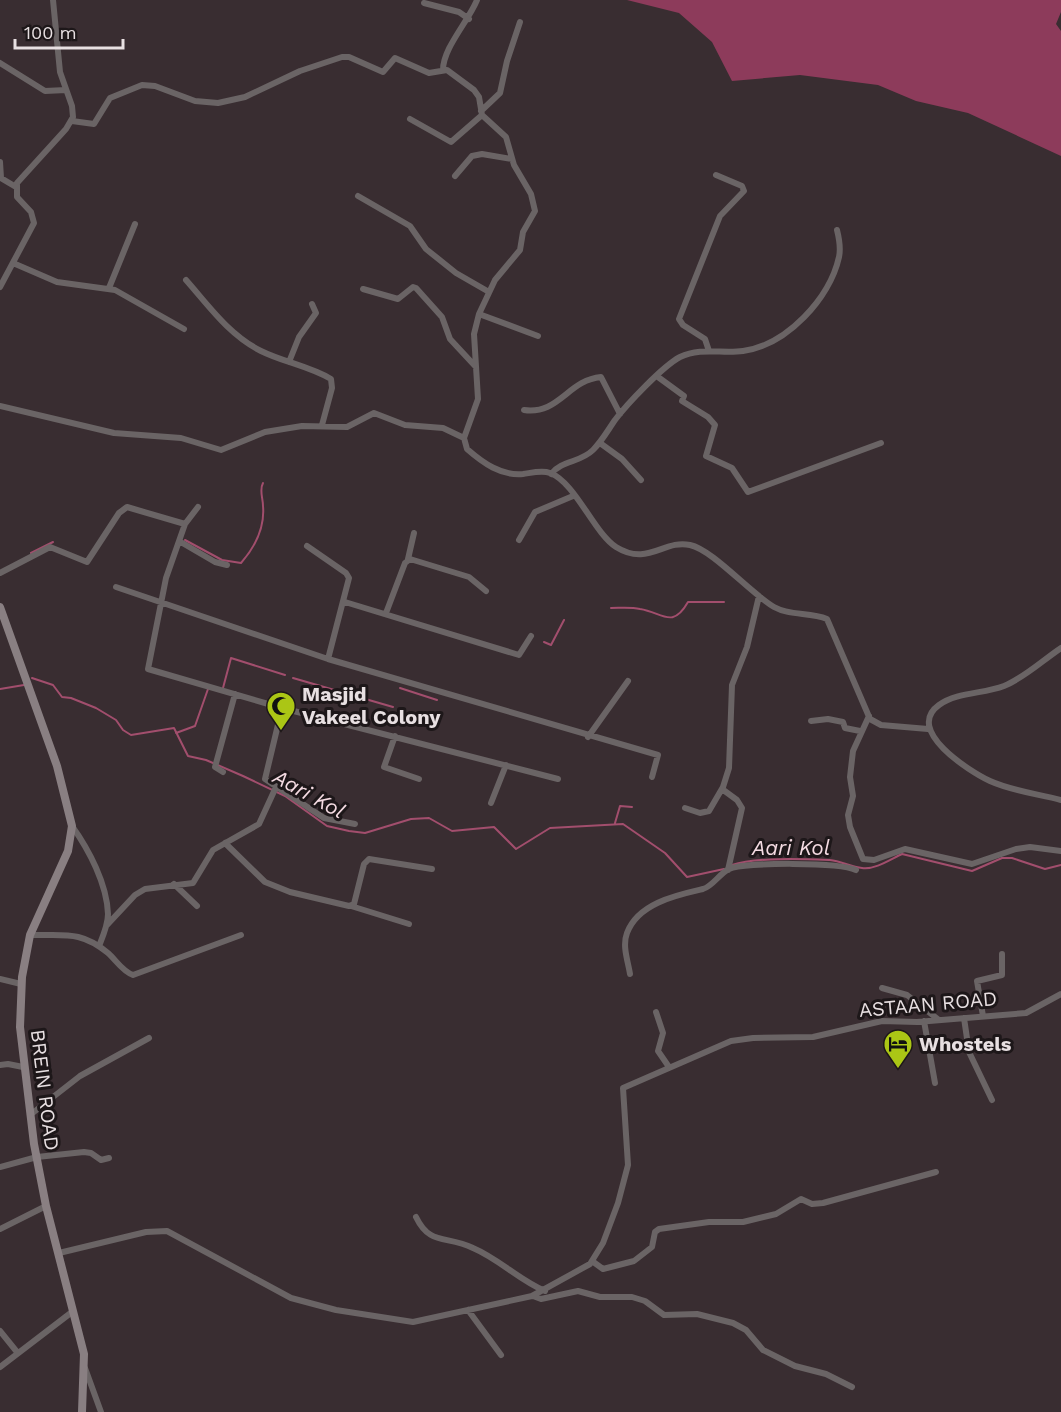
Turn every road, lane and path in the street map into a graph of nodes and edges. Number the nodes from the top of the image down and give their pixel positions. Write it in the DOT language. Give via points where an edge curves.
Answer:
graph roads {
  1 [pos="53,0"];
  2 [pos="477,0"];
  3 [pos="424,3"];
  4 [pos="469,20"];
  5 [pos="520,22"];
  6 [pos="0,63"];
  7 [pos="442,70"];
  8 [pos="66,90"];
  9 [pos="482,113"];
  10 [pos="410,119"];
  11 [pos="72,121"];
  12 [pos="512,159"];
  13 [pos="0,162"];
  14 [pos="716,174"];
  15 [pos="455,176"];
  16 [pos="15,188"];
  17 [pos="358,196"];
  18 [pos="135,224"];
  19 [pos="837,230"];
  20 [pos="13,263"];
  21 [pos="186,280"];
  22 [pos="0,287"];
  23 [pos="110,288"];
  24 [pos="363,290"];
  25 [pos="489,292"];
  26 [pos="312,304"];
  27 [pos="479,314"];
  28 [pos="184,329"];
  29 [pos="538,336"];
  30 [pos="709,351"];
  31 [pos="289,362"];
  32 [pos="476,367"];
  33 [pos="658,377"];
  34 [pos="0,406"];
  35 [pos="524,410"];
  36 [pos="620,414"];
  37 [pos="322,425"];
  38 [pos="464,438"];
  39 [pos="600,443"];
  40 [pos="881,443"];
  41 [pos="551,474"];
  42 [pos="640,480"];
  43 [pos="573,496"];
  44 [pos="198,507"];
  45 [pos="186,524"];
  46 [pos="414,533"];
  47 [pos="519,540"];
  48 [pos="179,541"];
  49 [pos="307,546"];
  50 [pos="408,560"];
  51 [pos="227,565"];
  52 [pos="0,573"];
  53 [pos="116,587"];
  54 [pos="486,591"];
  55 [pos="759,596"];
  56 [pos="160,601"];
  57 [pos="345,602"];
  58 [pos="0,607"];
  59 [pos="386,613"];
  60 [pos="531,636"];
  61 [pos="1061,648"];
  62 [pos="328,659"];
  63 [pos="628,681"];
  64 [pos="235,694"];
  65 [pos="282,708"];
  66 [pos="869,716"];
  67 [pos="811,721"];
  68 [pos="928,729"];
  69 [pos="860,731"];
  70 [pos="395,736"];
  71 [pos="588,737"];
  72 [pos="506,765"];
  73 [pos="224,772"];
  74 [pos="652,777"];
  75 [pos="419,779"];
  76 [pos="558,779"];
  77 [pos="276,788"];
  78 [pos="722,789"];
  79 [pos="1061,800"];
  80 [pos="491,803"];
  81 [pos="685,808"];
  82 [pos="356,824"];
  83 [pos="72,826"];
  84 [pos="225,843"];
  85 [pos="1061,851"];
  86 [pos="432,869"];
  87 [pos="728,870"];
  88 [pos="856,870"];
  89 [pos="174,883"];
  90 [pos="197,906"];
  91 [pos="351,906"];
  92 [pos="409,924"];
  93 [pos="106,926"];
  94 [pos="30,935"];
  95 [pos="241,935"];
  96 [pos="99,946"];
  97 [pos="1002,954"];
  98 [pos="630,974"];
  99 [pos="0,979"];
  100 [pos="21,984"];
  101 [pos="882,988"];
  102 [pos="1061,994"];
  103 [pos="656,1012"];
  104 [pos="983,1016"];
  105 [pos="964,1018"];
  106 [pos="939,1020"];
  107 [pos="924,1021"];
  108 [pos="149,1038"];
  109 [pos="0,1065"];
  110 [pos="23,1067"];
  111 [pos="669,1067"];
  112 [pos="935,1083"];
  113 [pos="992,1100"];
  114 [pos="30,1115"];
  115 [pos="37,1157"];
  116 [pos="109,1158"];
  117 [pos="0,1167"];
  118 [pos="936,1172"];
  119 [pos="46,1206"];
  120 [pos="416,1216"];
  121 [pos="0,1229"];
  122 [pos="59,1253"];
  123 [pos="592,1262"];
  124 [pos="545,1291"];
  125 [pos="532,1296"];
  126 [pos="468,1310"];
  127 [pos="72,1312"];
  128 [pos="0,1331"];
  129 [pos="17,1352"];
  130 [pos="501,1355"];
  131 [pos="0,1367"];
  132 [pos="86,1368"];
  133 [pos="852,1387"];
  134 [pos="82,1412"];
  135 [pos="101,1412"];
  1 -- 8 [label="street" via="58,60"];
  2 -- 4 [label="street"];
  3 -- 4 [label="street" via="459,12"];
  4 -- 7 [label="street" via="445,53"];
  5 -- 9 [label="street" via="500,93"];
  6 -- 8 [label="street" via="45,91"];
  7 -- 9 [label="street" via="474,90"];
  7 -- 11 [label="street" via="429,73 395,58 383,72 344,57 228,102 195,101 155,86 134,87 110,98 94,124"];
  8 -- 11 [label="street"];
  9 -- 10 [label="street" via="451,142"];
  9 -- 12 [label="street" via="504,133"];
  11 -- 16 [label="street"];
  12 -- 15 [label="street" via="472,156"];
  12 -- 25 [label="street" via="531,194 534,215 524,232 519,253 500,272"];
  13 -- 16 [label="street" via="1,178"];
  14 -- 30 [label="street" via="742,186 744,191 720,216 679,319 682,325 702,335"];
  16 -- 20 [label="street" via="17,197 31,211 34,223"];
  17 -- 25 [label="street" via="410,226 424,247"];
  18 -- 23 [label="street"];
  19 -- 30 [label="street" via="840,255 825,292 814,306 787,330 758,347"];
  20 -- 22 [label="street"];
  20 -- 23 [label="street" via="57,282"];
  21 -- 31 [label="street" via="235,334 263,352"];
  23 -- 28 [label="street"];
  24 -- 32 [label="street" via="398,299 416,288 442,317 450,339"];
  25 -- 27 [label="street"];
  26 -- 31 [label="street" via="316,313 299,337"];
  27 -- 29 [label="street"];
  27 -- 32 [label="street" via="474,334"];
  30 -- 33 [label="street" via="681,357"];
  31 -- 37 [label="street" via="332,381"];
  32 -- 38 [label="street" via="477,408"];
  33 -- 36 [label="street"];
  33 -- 40 [label="street" via="684,396 681,401 708,417 715,426 706,456 732,468 748,492"];
  34 -- 37 [label="street" via="121,434 181,438 217,450 265,432"];
  35 -- 36 [label="street" via="541,411 585,382 601,377"];
  36 -- 39 [label="street"];
  37 -- 38 [label="street" via="347,427 376,413 405,425 443,428"];
  38 -- 41 [label="street" via="466,449 501,472"];
  39 -- 41 [label="street" via="583,459 560,465"];
  39 -- 42 [label="street" via="622,459"];
  41 -- 43 [label="street"];
  43 -- 47 [label="street" via="535,512"];
  43 -- 55 [label="street" via="616,547 650,554 677,544 691,545 709,554"];
  44 -- 45 [label="street"];
  45 -- 48 [label="street"];
  45 -- 52 [label="street" via="124,508 87,562 50,547"];
  46 -- 50 [label="street"];
  48 -- 51 [label="street"];
  48 -- 56 [label="street"];
  49 -- 57 [label="street" via="348,575"];
  50 -- 54 [label="street" via="469,577"];
  50 -- 59 [label="street"];
  53 -- 56 [label="street"];
  55 -- 66 [label="street" via="782,610 830,622 840,654"];
  55 -- 78 [label="street" via="747,646 732,685 729,768"];
  56 -- 62 [label="street"];
  56 -- 64 [label="street" via="147,669"];
  57 -- 59 [label="street"];
  57 -- 62 [label="street"];
  58 -- 83 [label="street, BREIN ROAD" via="57,766"];
  59 -- 60 [label="street" via="520,656"];
  61 -- 68 [label="street" via="1007,684 940,704 930,715"];
  62 -- 71 [label="street"];
  63 -- 71 [label="street"];
  64 -- 65 [label="street"];
  64 -- 73 [label="street" via="215,767"];
  65 -- 70 [label="street"];
  65 -- 77 [label="street" via="264,775"];
  66 -- 68 [label="street" via="881,725"];
  66 -- 69 [label="street"];
  67 -- 69 [label="street" via="832,719 843,722 845,728"];
  68 -- 79 [label="street" via="957,760 990,781"];
  69 -- 85 [label="street" via="850,769 853,796 848,821 863,859 874,860 905,849 972,864 1016,849"];
  70 -- 72 [label="street"];
  70 -- 75 [label="street" via="384,767"];
  71 -- 74 [label="street" via="658,755"];
  72 -- 76 [label="street"];
  72 -- 80 [label="street"];
  77 -- 82 [label="street" via="324,818"];
  77 -- 84 [label="street" via="259,824"];
  78 -- 81 [label="street" via="705,813"];
  78 -- 87 [label="street" via="742,808"];
  83 -- 93 [label="street" via="92,860 108,915"];
  83 -- 94 [label="street, BREIN ROAD" via="68,851"];
  84 -- 89 [label="street" via="209,854 193,883"];
  84 -- 91 [label="street" via="264,882"];
  86 -- 91 [label="street" via="369,859"];
  87 -- 88 [label="street" via="836,864"];
  87 -- 98 [label="street" via="707,887 661,901 633,923 625,945"];
  89 -- 90 [label="street"];
  89 -- 93 [label="street" via="140,891"];
  91 -- 92 [label="street"];
  93 -- 96 [label="street"];
  94 -- 96 [label="street" via="84,936"];
  94 -- 100 [label="street, BREIN ROAD"];
  95 -- 96 [label="street" via="136,975 125,971"];
  97 -- 104 [label="street" via="1002,975 977,981"];
  99 -- 100 [label="street"];
  100 -- 110 [label="street, BREIN ROAD"];
  101 -- 106 [label="street" via="907,995"];
  102 -- 104 [label="street, ASTAAN ROAD" via="1026,1013"];
  103 -- 111 [label="street" via="663,1033 658,1052"];
  104 -- 105 [label="street, ASTAAN ROAD"];
  105 -- 106 [label="street, ASTAAN ROAD"];
  105 -- 113 [label="street" via="969,1052"];
  106 -- 107 [label="street, ASTAAN ROAD"];
  107 -- 111 [label="street, ASTAAN ROAD" via="873,1022 800,1038 731,1041"];
  107 -- 112 [label="street"];
  108 -- 114 [label="street" via="80,1076"];
  109 -- 110 [label="street"];
  110 -- 114 [label="street, BREIN ROAD"];
  111 -- 123 [label="street, ASTAAN ROAD" via="623,1088 628,1165 611,1223"];
  114 -- 115 [label="street, BREIN ROAD"];
  115 -- 116 [label="street" via="87,1152 101,1160"];
  115 -- 117 [label="street"];
  115 -- 119 [label="street, BREIN ROAD"];
  118 -- 123 [label="street" via="823,1203 801,1199 776,1214 743,1222 659,1229 651,1247 634,1261 603,1269"];
  119 -- 121 [label="street"];
  119 -- 122 [label="street, BREIN ROAD"];
  120 -- 124 [label="street" via="423,1231 432,1238 448,1238 472,1247"];
  122 -- 126 [label="street" via="162,1231 304,1303 413,1322"];
  122 -- 127 [label="street, BREIN ROAD"];
  123 -- 124 [label="street"];
  124 -- 125 [label="street"];
  125 -- 126 [label="street"];
  125 -- 133 [label="street" via="542,1299 578,1292 632,1297 664,1315 702,1315 739,1326 759,1348"];
  126 -- 130 [label="street"];
  127 -- 129 [label="street"];
  127 -- 132 [label="street, BREIN ROAD"];
  128 -- 129 [label="street"];
  129 -- 131 [label="street"];
  132 -- 134 [label="street, BREIN ROAD"];
  132 -- 135 [label="street"];
}
